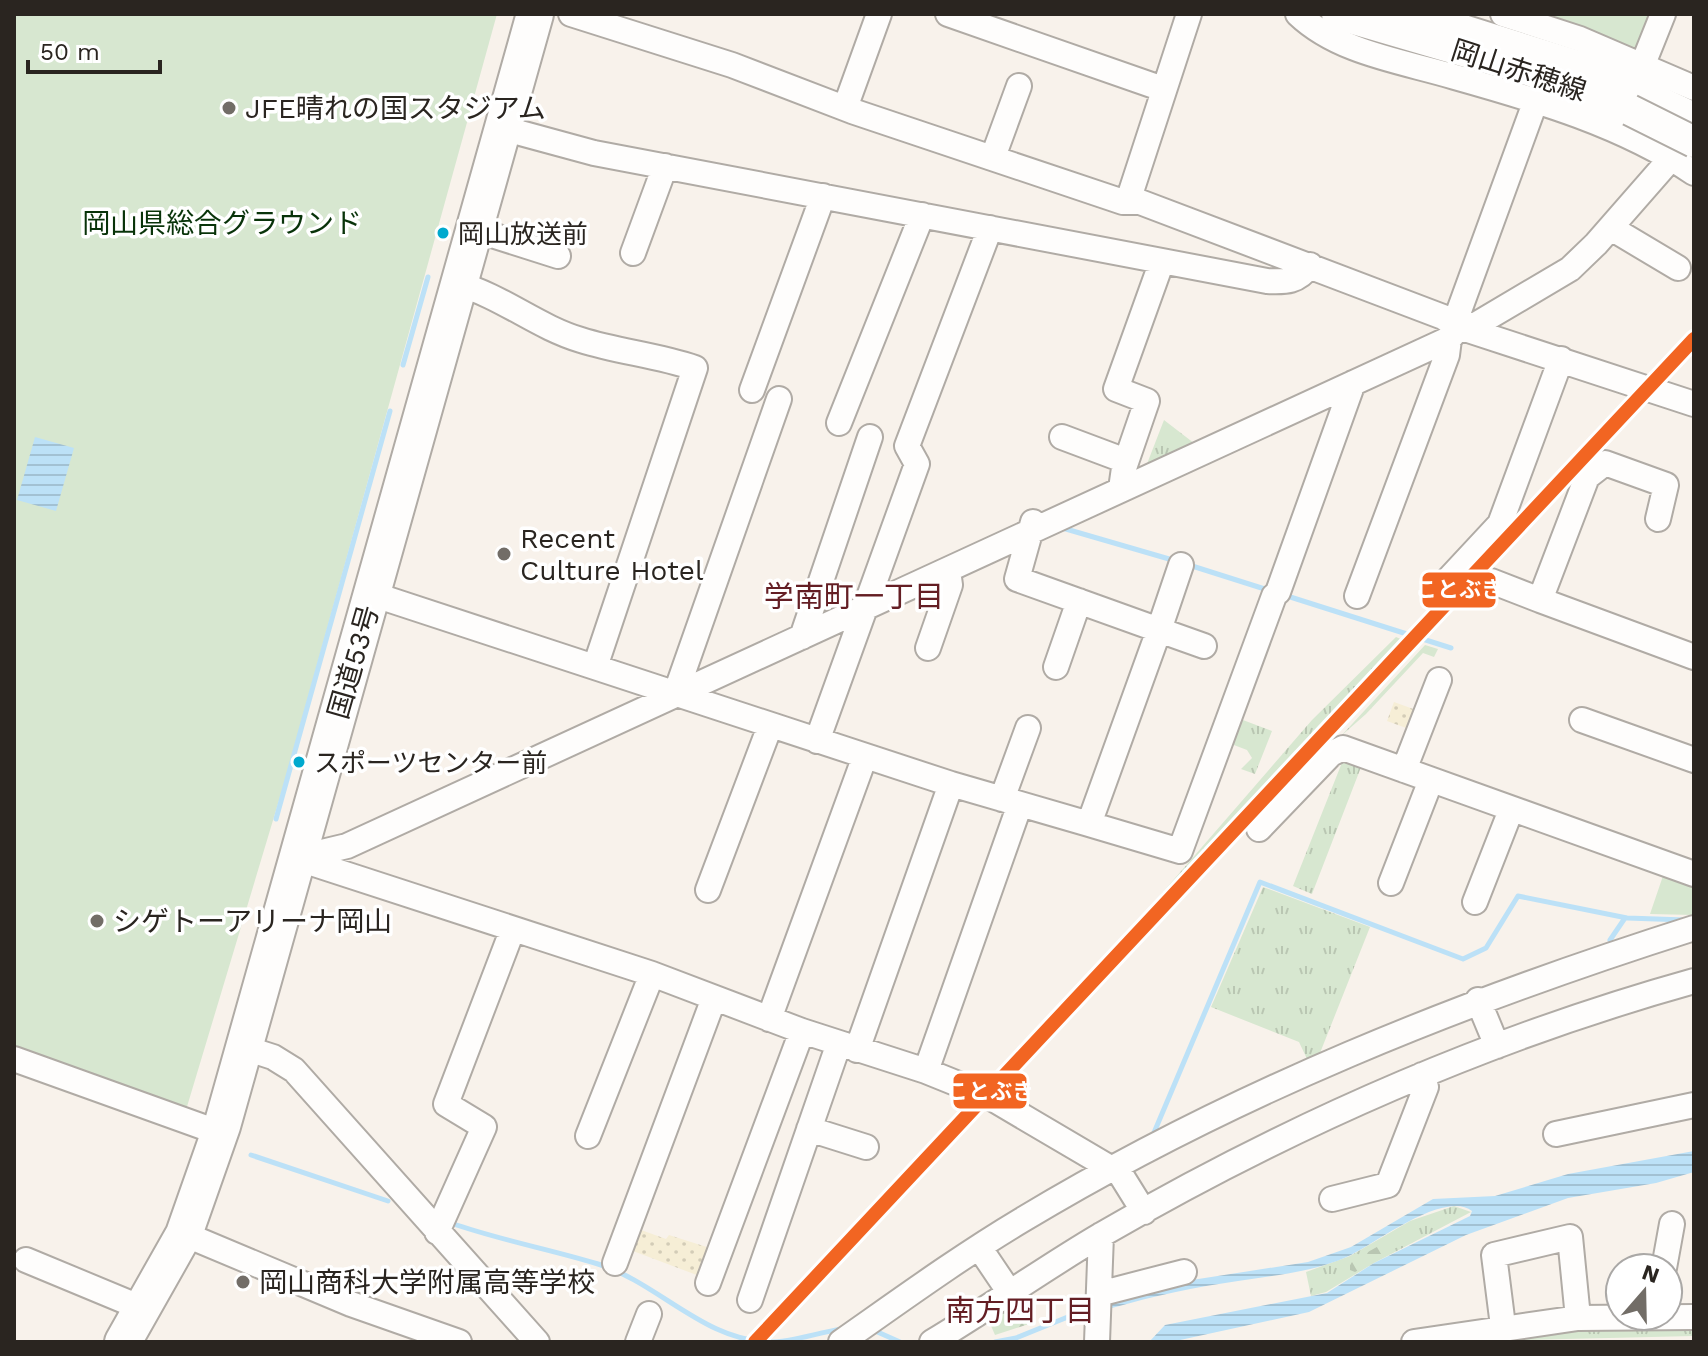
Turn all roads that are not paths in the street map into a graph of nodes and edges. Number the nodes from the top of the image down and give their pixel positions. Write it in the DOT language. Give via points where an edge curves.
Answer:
graph roads {
  1 [pos="535,14"];
  2 [pos="571,14"];
  3 [pos="879,14"];
  4 [pos="948,14"];
  5 [pos="1189,14"];
  6 [pos="1298,14"];
  7 [pos="1337,14"];
  8 [pos="1412,14"];
  9 [pos="1503,14"];
  10 [pos="1663,14"];
  11 [pos="1691,78"];
  12 [pos="1019,86"];
  13 [pos="1637,88"];
  14 [pos="1163,89"];
  15 [pos="1536,100"];
  16 [pos="845,108"];
  17 [pos="1694,118"];
  18 [pos="502,128"];
  19 [pos="1694,132"];
  20 [pos="1683,150"];
  21 [pos="993,157"];
  22 [pos="665,166"];
  23 [pos="1694,173"];
  24 [pos="823,196"];
  25 [pos="1128,201"];
  26 [pos="922,215"];
  27 [pos="990,228"];
  28 [pos="1611,228"];
  29 [pos="473,229"];
  30 [pos="633,253"];
  31 [pos="558,256"];
  32 [pos="1162,261"];
  33 [pos="1310,265"];
  34 [pos="1678,268"];
  35 [pos="458,284"];
  36 [pos="1454,333"];
  37 [pos="1561,359"];
  38 [pos="1353,383"];
  39 [pos="752,390"];
  40 [pos="779,399"];
  41 [pos="1694,404"];
  42 [pos="839,423"];
  43 [pos="870,437"];
  44 [pos="1062,437"];
  45 [pos="1126,461"];
  46 [pos="1121,489"];
  47 [pos="1658,519"];
  48 [pos="1039,529"];
  49 [pos="1181,565"];
  50 [pos="948,571"];
  51 [pos="1491,581"];
  52 [pos="1446,582"];
  53 [pos="372,594"];
  54 [pos="1357,596"];
  55 [pos="1540,600"];
  56 [pos="1079,601"];
  57 [pos="864,609"];
  58 [pos="1159,630"];
  59 [pos="802,637"];
  60 [pos="1204,646"];
  61 [pos="928,648"];
  62 [pos="1694,657"];
  63 [pos="595,667"];
  64 [pos="1056,667"];
  65 [pos="1439,680"];
  66 [pos="675,695"];
  67 [pos="1582,720"];
  68 [pos="770,726"];
  69 [pos="1028,728"];
  70 [pos="817,741"];
  71 [pos="865,756"];
  72 [pos="1694,760"];
  73 [pos="1404,770"];
  74 [pos="1431,780"];
  75 [pos="951,784"];
  76 [pos="1011,802"];
  77 [pos="1511,810"];
  78 [pos="1089,824"];
  79 [pos="1259,829"];
  80 [pos="297,858"];
  81 [pos="1694,874"];
  82 [pos="1391,883"];
  83 [pos="708,890"];
  84 [pos="1475,902"];
  85 [pos="1694,928"];
  86 [pos="512,931"];
  87 [pos="650,980"];
  88 [pos="1694,981"];
  89 [pos="1478,1000"];
  90 [pos="713,1004"];
  91 [pos="769,1019"];
  92 [pos="801,1036"];
  93 [pos="1497,1046"];
  94 [pos="245,1048"];
  95 [pos="843,1048"];
  96 [pos="14,1059"];
  97 [pos="926,1071"];
  98 [pos="1422,1075"];
  99 [pos="1694,1105"];
  100 [pos="809,1129"];
  101 [pos="220,1133"];
  102 [pos="1556,1134"];
  103 [pos="588,1136"];
  104 [pos="866,1147"];
  105 [pos="1114,1168"];
  106 [pos="1332,1199"];
  107 [pos="1144,1212"];
  108 [pos="1672,1224"];
  109 [pos="437,1232"];
  110 [pos="184,1234"];
  111 [pos="1101,1235"];
  112 [pos="979,1247"];
  113 [pos="1667,1252"];
  114 [pos="26,1260"];
  115 [pos="615,1263"];
  116 [pos="1184,1272"];
  117 [pos="708,1283"];
  118 [pos="1010,1293"];
  119 [pos="1099,1294"];
  120 [pos="750,1300"];
  121 [pos="144,1309"];
  122 [pos="649,1314"];
  123 [pos="1604,1317"];
  124 [pos="1578,1318"];
  125 [pos="1503,1326"];
  126 [pos="853,1333"];
  127 [pos="123,1342"];
  128 [pos="459,1342"];
  129 [pos="537,1342"];
  130 [pos="638,1342"];
  131 [pos="932,1342"];
  132 [pos="1097,1342"];
  133 [pos="1414,1342"];
  1 -- 18 [label="highway, 国道53号"];
  2 -- 16 [label="street" via="732,65"];
  3 -- 16 [label="street"];
  4 -- 14 [label="street"];
  5 -- 14 [label="street"];
  6 -- 15 [label="street" via="1329,39"];
  7 -- 13 [label="main road, 岡山赤穂線" via="1528,70"];
  8 -- 13 [label="main road, 岡山赤穂線" via="1535,50"];
  9 -- 13 [label="street"];
  10 -- 13 [label="street"];
  11 -- 13 [label="street"];
  12 -- 21 [label="street"];
  13 -- 17 [label="main road, 岡山赤穂線"];
  13 -- 20 [label="main road, 岡山赤穂線, bridge"];
  14 -- 25 [label="street"];
  15 -- 20 [label="street"];
  15 -- 36 [label="street"];
  16 -- 21 [label="street"];
  18 -- 22 [label="street"];
  18 -- 29 [label="highway, 国道53号"];
  19 -- 20 [label="street"];
  20 -- 23 [label="street"];
  20 -- 28 [label="street"];
  21 -- 25 [label="street"];
  22 -- 24 [label="street"];
  22 -- 30 [label="street"];
  24 -- 26 [label="street"];
  24 -- 39 [label="street"];
  25 -- 33 [label="street"];
  26 -- 27 [label="street"];
  26 -- 42 [label="street"];
  27 -- 32 [label="street"];
  27 -- 57 [label="street" via="907,446 917,464"];
  28 -- 34 [label="street"];
  28 -- 36 [label="street" via="1570,269"];
  29 -- 31 [label="street"];
  29 -- 35 [label="highway, 国道53号"];
  32 -- 33 [label="street" via="1286,282 1302,276"];
  32 -- 45 [label="street" via="1116,389 1147,401"];
  33 -- 36 [label="street" via="1443,317"];
  35 -- 53 [label="highway, 国道53号"];
  35 -- 63 [label="street" via="481,290 580,340 695,368"];
  36 -- 37 [label="street"];
  36 -- 38 [label="street"];
  36 -- 54 [label="street"];
  37 -- 41 [label="street"];
  37 -- 52 [label="street" via="1500,524"];
  38 -- 46 [label="street"];
  38 -- 78 [label="street" via="1276,594 1243,659 1180,851"];
  40 -- 66 [label="street"];
  43 -- 59 [label="street"];
  44 -- 45 [label="street"];
  45 -- 46 [label="street"];
  46 -- 48 [label="street"];
  47 -- 55 [label="street" via="1666,485 1605,463 1587,477"];
  48 -- 50 [label="street"];
  48 -- 56 [label="street" via="1017,579"];
  49 -- 58 [label="street"];
  50 -- 57 [label="street"];
  50 -- 61 [label="street" via="950,585"];
  51 -- 55 [label="street"];
  53 -- 63 [label="street"];
  53 -- 80 [label="highway, 国道53号"];
  55 -- 62 [label="street"];
  56 -- 58 [label="street"];
  56 -- 64 [label="street"];
  57 -- 59 [label="street"];
  57 -- 70 [label="street"];
  58 -- 60 [label="street"];
  58 -- 78 [label="street"];
  59 -- 66 [label="street"];
  63 -- 66 [label="street"];
  65 -- 73 [label="street"];
  66 -- 68 [label="street"];
  66 -- 80 [label="street" via="347,846"];
  67 -- 72 [label="street"];
  68 -- 70 [label="street"];
  68 -- 83 [label="street"];
  69 -- 76 [label="street"];
  70 -- 71 [label="street"];
  71 -- 75 [label="street"];
  71 -- 91 [label="street"];
  73 -- 74 [label="street"];
  73 -- 79 [label="street" via="1343,748 1331,754"];
  74 -- 77 [label="street"];
  74 -- 82 [label="street"];
  75 -- 76 [label="street"];
  75 -- 95 [label="street"];
  76 -- 78 [label="street"];
  76 -- 97 [label="street"];
  77 -- 81 [label="street"];
  77 -- 84 [label="street"];
  80 -- 86 [label="street"];
  80 -- 94 [label="highway, 国道53号"];
  85 -- 89 [label="street"];
  86 -- 87 [label="street"];
  86 -- 109 [label="street" via="446,1104 484,1127"];
  87 -- 90 [label="street"];
  87 -- 103 [label="street"];
  88 -- 93 [label="street" via="1617,1002"];
  89 -- 93 [label="street"];
  89 -- 105 [label="street" via="1309,1071"];
  90 -- 91 [label="street"];
  90 -- 115 [label="street"];
  91 -- 92 [label="street"];
  92 -- 95 [label="street"];
  92 -- 117 [label="street"];
  93 -- 98 [label="street"];
  94 -- 101 [label="highway, 国道53号"];
  94 -- 109 [label="street" via="294,1070"];
  95 -- 97 [label="street"];
  95 -- 100 [label="street"];
  96 -- 101 [label="street"];
  97 -- 105 [label="street" via="988,1096"];
  98 -- 106 [label="street" via="1426,1087 1388,1185"];
  98 -- 107 [label="street" via="1328,1115"];
  99 -- 102 [label="street"];
  100 -- 104 [label="street"];
  100 -- 120 [label="street"];
  101 -- 110 [label="highway, 国道53号"];
  105 -- 107 [label="street"];
  105 -- 112 [label="street"];
  107 -- 111 [label="street"];
  108 -- 113 [label="street"];
  109 -- 129 [label="street"];
  110 -- 121 [label="highway, 国道53号"];
  110 -- 128 [label="street" via="351,1304"];
  111 -- 118 [label="street"];
  111 -- 119 [label="street"];
  112 -- 118 [label="street"];
  112 -- 126 [label="street"];
  114 -- 121 [label="street"];
  116 -- 119 [label="street"];
  118 -- 131 [label="street"];
  119 -- 132 [label="street"];
  121 -- 127 [label="highway, 国道53号"];
  122 -- 130 [label="street"];
  123 -- 124 [label="street"];
  124 -- 125 [label="street"];
  124 -- 125 [label="street" via="1570,1237 1494,1255"];
  125 -- 133 [label="street"];
}
